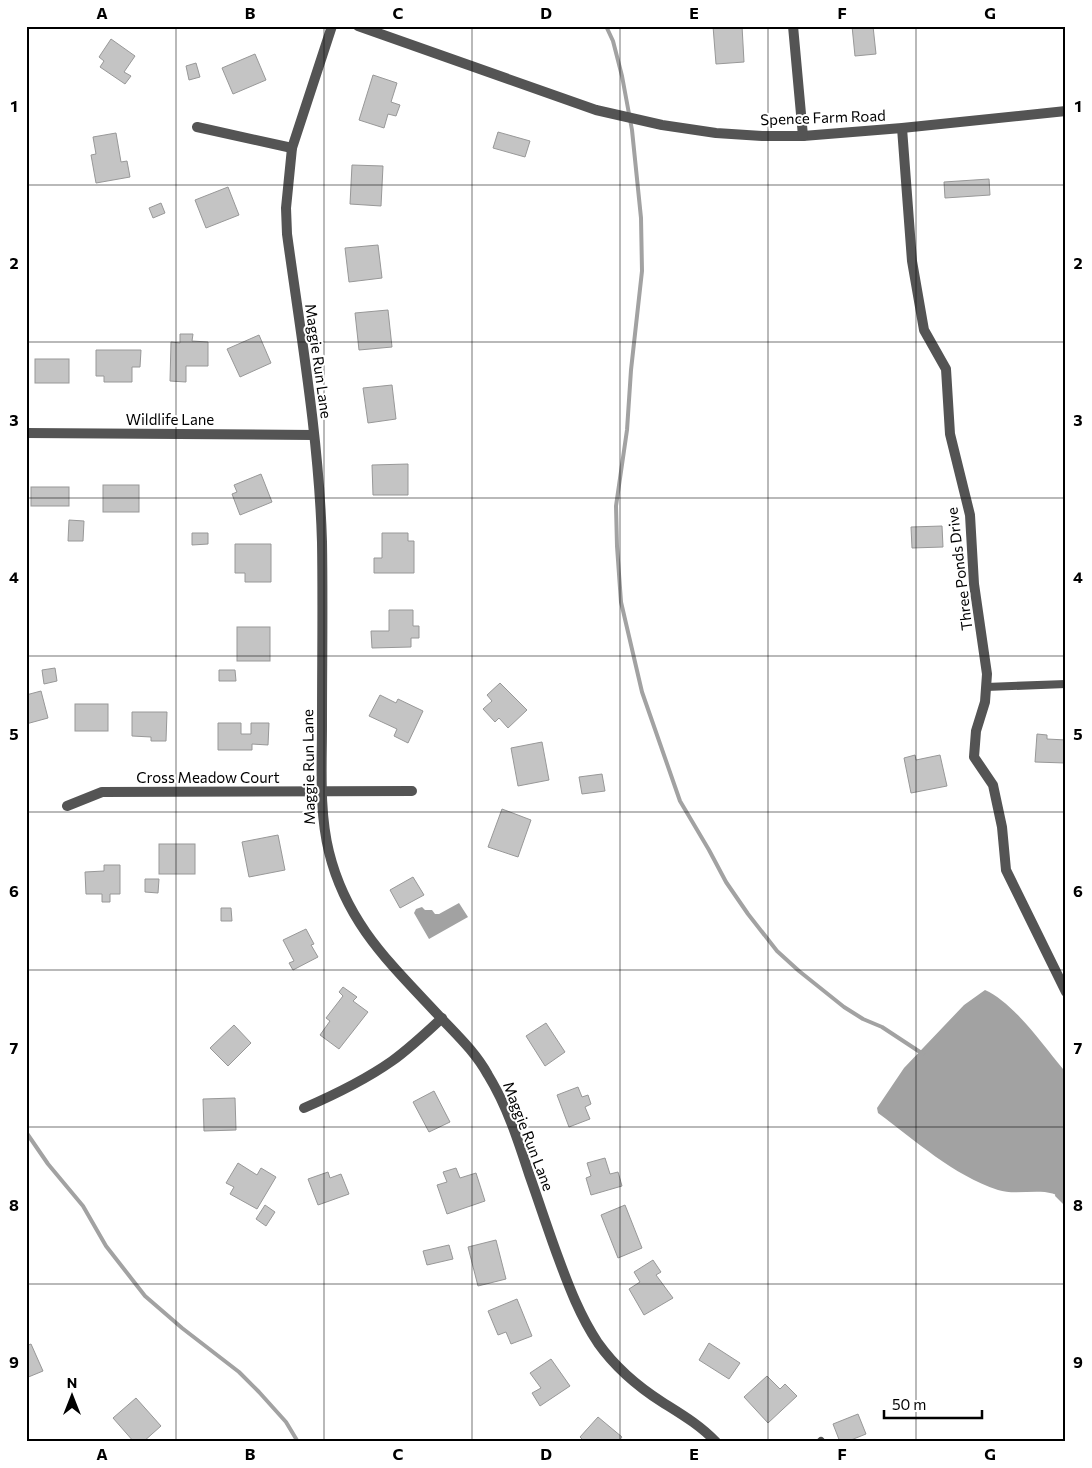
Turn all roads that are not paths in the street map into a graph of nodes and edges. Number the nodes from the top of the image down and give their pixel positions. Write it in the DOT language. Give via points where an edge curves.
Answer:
graph roads {
  1 [pos="332,26"];
  2 [pos="358,26"];
  3 [pos="793,26"];
  4 [pos="1066,111"];
  5 [pos="198,127"];
  6 [pos="902,128"];
  7 [pos="803,136"];
  8 [pos="292,148"];
  9 [pos="26,433"];
  10 [pos="314,435"];
  11 [pos="1066,684"];
  12 [pos="986,686"];
  13 [pos="322,791"];
  14 [pos="412,791"];
  15 [pos="66,806"];
  16 [pos="1066,992"];
  17 [pos="442,1018"];
  18 [pos="304,1108"];
  19 [pos="716,1442"];
  1 -- 8 [label="street, Maggie Run Lane"];
  2 -- 7 [label="street, Spence Farm Road" via="578,104 627,118 716,133"];
  3 -- 7 [label="street"];
  4 -- 6 [label="street, Spence Farm Road"];
  5 -- 8 [label="street"];
  6 -- 7 [label="street, Spence Farm Road"];
  6 -- 12 [label="street, Three Ponds Drive" via="912,261 924,330 946,368 950,434 970,515"];
  8 -- 10 [label="street, Maggie Run Lane" via="286,208 287,234"];
  9 -- 10 [label="street, Wildlife Lane"];
  10 -- 13 [label="street, Maggie Run Lane" via="322,542"];
  11 -- 12 [label="lane"];
  12 -- 16 [label="street, Three Ponds Drive" via="974,757 993,785 1002,827 1006,870"];
  13 -- 14 [label="street, Cross Meadow Court"];
  13 -- 15 [label="street, Cross Meadow Court" via="102,792"];
  13 -- 17 [label="street, Maggie Run Lane" via="323,822 330,854 349,906 376,948"];
  17 -- 18 [label="street" via="391,1062"];
  17 -- 19 [label="street, Maggie Run Lane" via="486,1070 506,1108 573,1298 598,1343 620,1370"];
}
